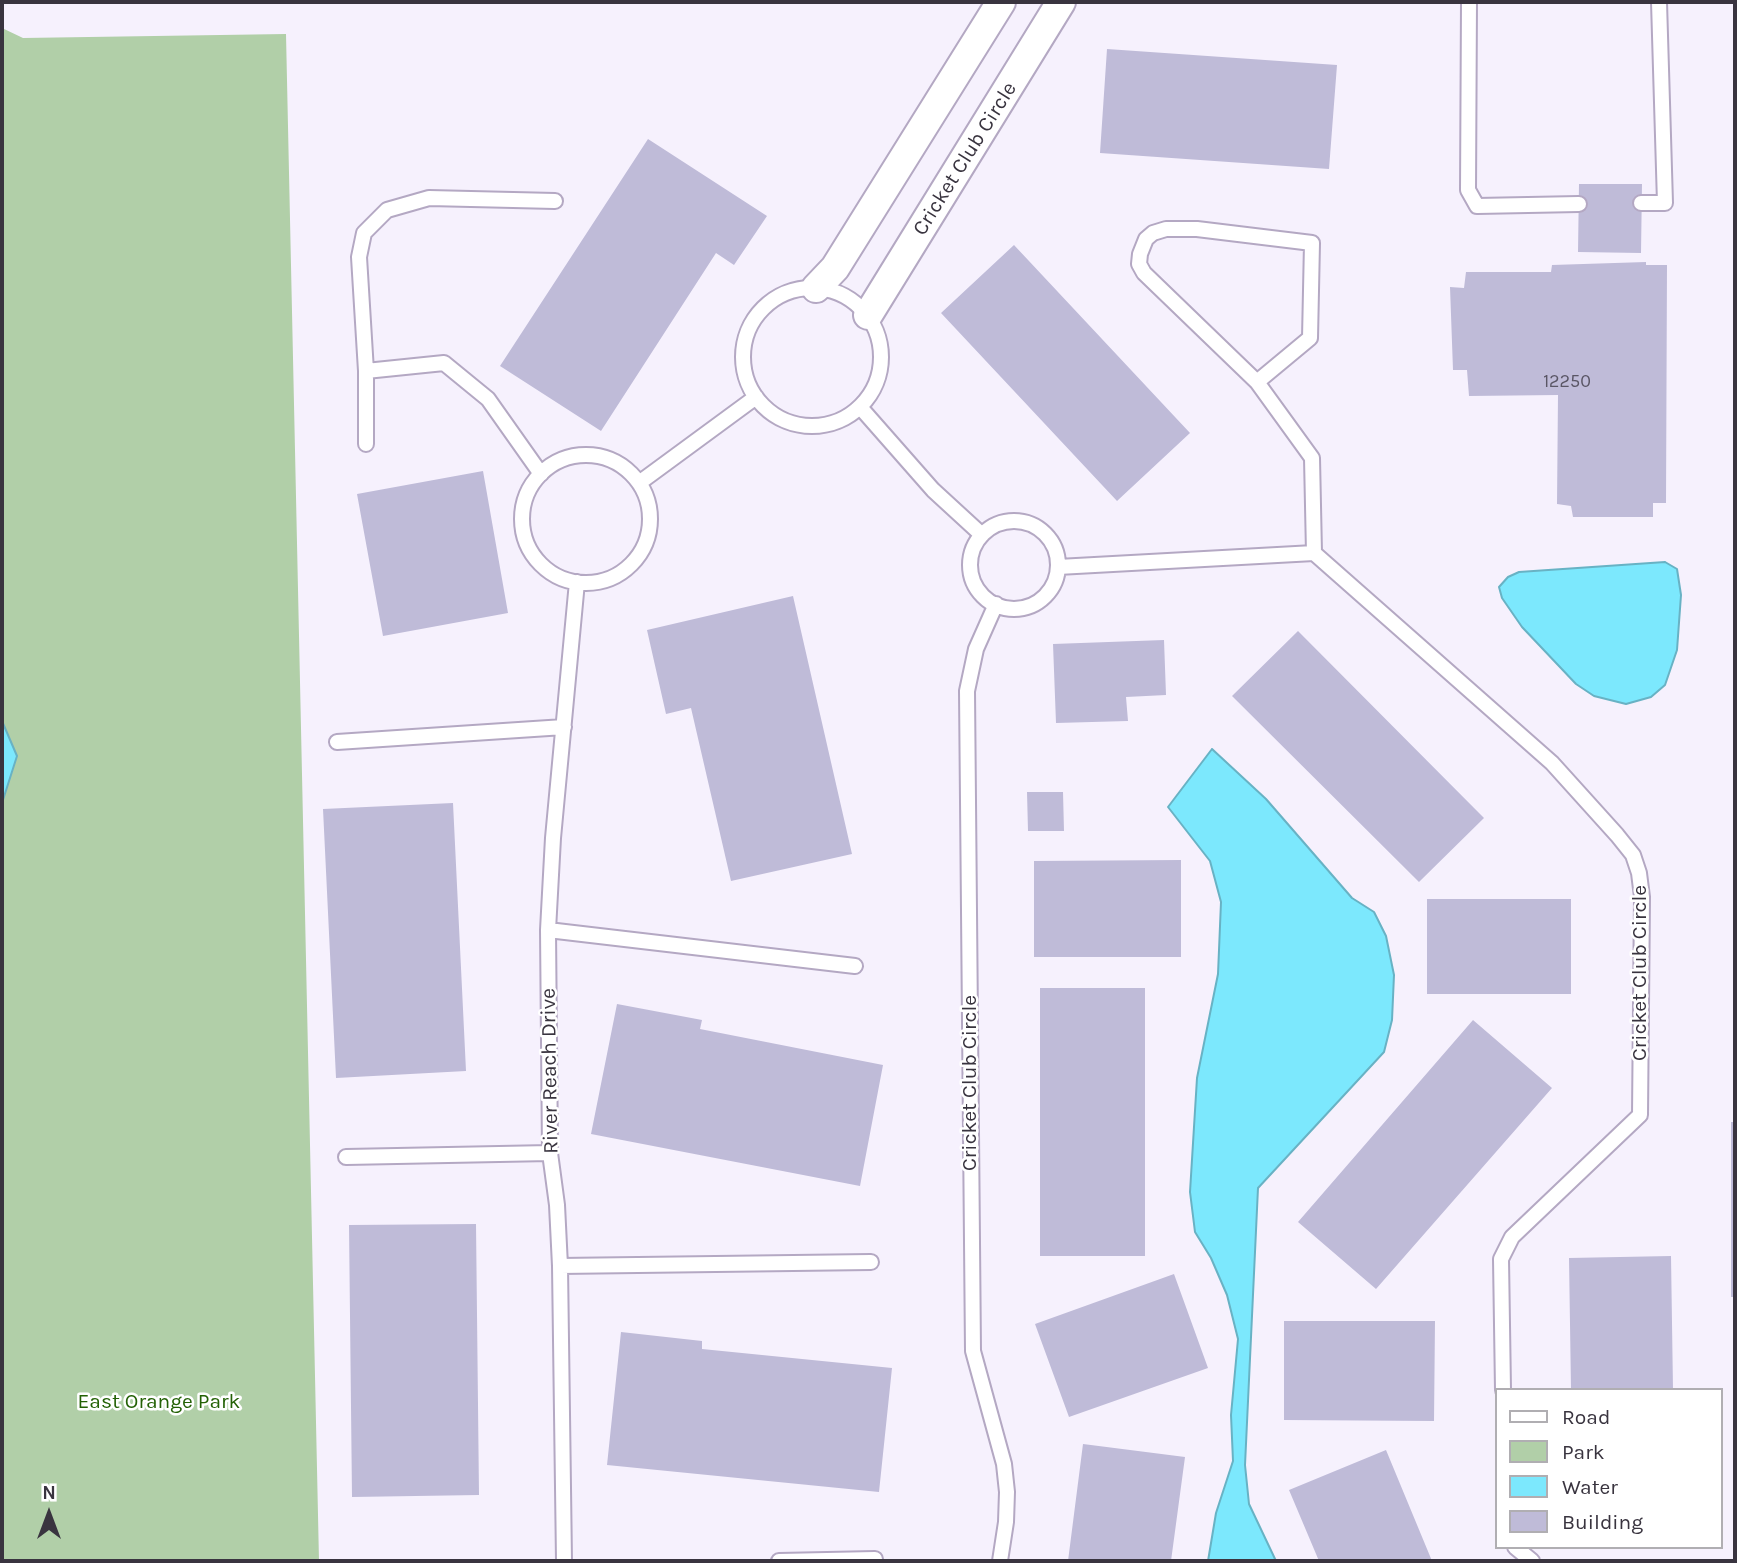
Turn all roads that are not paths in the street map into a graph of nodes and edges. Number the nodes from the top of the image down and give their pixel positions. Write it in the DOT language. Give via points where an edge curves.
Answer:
graph roads {
  1 [pos="1001,2"];
  2 [pos="1061,2"];
  3 [pos="1469,2"];
  4 [pos="1659,2"];
  5 [pos="555,201"];
  6 [pos="1641,203"];
  7 [pos="1579,204"];
  8 [pos="816,288"];
  9 [pos="868,315"];
  10 [pos="366,371"];
  11 [pos="1257,382"];
  12 [pos="755,397"];
  13 [pos="860,407"];
  14 [pos="366,444"];
  15 [pos="541,474"];
  16 [pos="639,483"];
  17 [pos="982,535"];
  18 [pos="1314,553"];
  19 [pos="1058,566"];
  20 [pos="577,582"];
  21 [pos="996,604"];
  22 [pos="564,727"];
  23 [pos="337,742"];
  24 [pos="548,930"];
  25 [pos="855,966"];
  26 [pos="550,1153"];
  27 [pos="346,1157"];
  28 [pos="871,1262"];
  29 [pos="561,1266"];
  30 [pos="1503,1388"];
  31 [pos="1517,1549"];
  32 [pos="875,1559"];
  33 [pos="564,1561"];
  34 [pos="779,1561"];
  35 [pos="1000,1561"];
  36 [pos="1532,1561"];
  1 -- 8 [label="street" via="835,268"];
  2 -- 9 [label="street, Cricket Club Circle"];
  3 -- 7 [label="lane" via="1468,190 1477,206"];
  4 -- 6 [label="lane" via="1665,202"];
  5 -- 10 [label="lane" via="429,198 387,210 364,233 359,257"];
  8 -- 9 [label="lane" via="839,293"];
  8 -- 12 [label="lane" via="772,300 749,327 743,363"];
  9 -- 13 [label="lane" via="881,356 876,383"];
  10 -- 14 [label="lane"];
  10 -- 15 [label="lane" via="444,363 488,399"];
  11 -- 11 [label="lane" via="1144,273 1140,254 1153,233 1197,229 1312,243 1310,338"];
  11 -- 18 [label="lane" via="1312,458"];
  12 -- 13 [label="lane" via="772,414 805,426 840,420"];
  12 -- 16 [label="lane"];
  13 -- 17 [label="lane" via="933,490"];
  15 -- 16 [label="lane" via="559,461 590,455 624,467"];
  15 -- 20 [label="lane" via="522,510 526,542 544,568"];
  16 -- 20 [label="lane" via="650,511 643,549 616,577"];
  17 -- 19 [label="lane" via="999,523 1027,523 1050,539"];
  17 -- 21 [label="lane" via="973,549 971,573 982,595"];
  18 -- 19 [label="lane"];
  18 -- 30 [label="lane, Cricket Club Circle" via="1552,763 1633,855 1639,873 1640,1115 1512,1237 1500,1259"];
  19 -- 21 [label="lane" via="1054,585 1041,600 1014,608"];
  20 -- 22 [label="lane, River Reach Drive"];
  21 -- 35 [label="lane, Cricket Club Circle" via="976,649 967,691 973,1351 1004,1464 1006,1522"];
  22 -- 23 [label="lane"];
  22 -- 24 [label="lane, River Reach Drive"];
  24 -- 25 [label="lane"];
  24 -- 26 [label="lane, River Reach Drive"];
  26 -- 27 [label="lane"];
  26 -- 29 [label="lane, River Reach Drive"];
  28 -- 29 [label="lane"];
  29 -- 33 [label="lane, River Reach Drive"];
  31 -- 36 [label="lane"];
  32 -- 34 [label="lane"];
}
